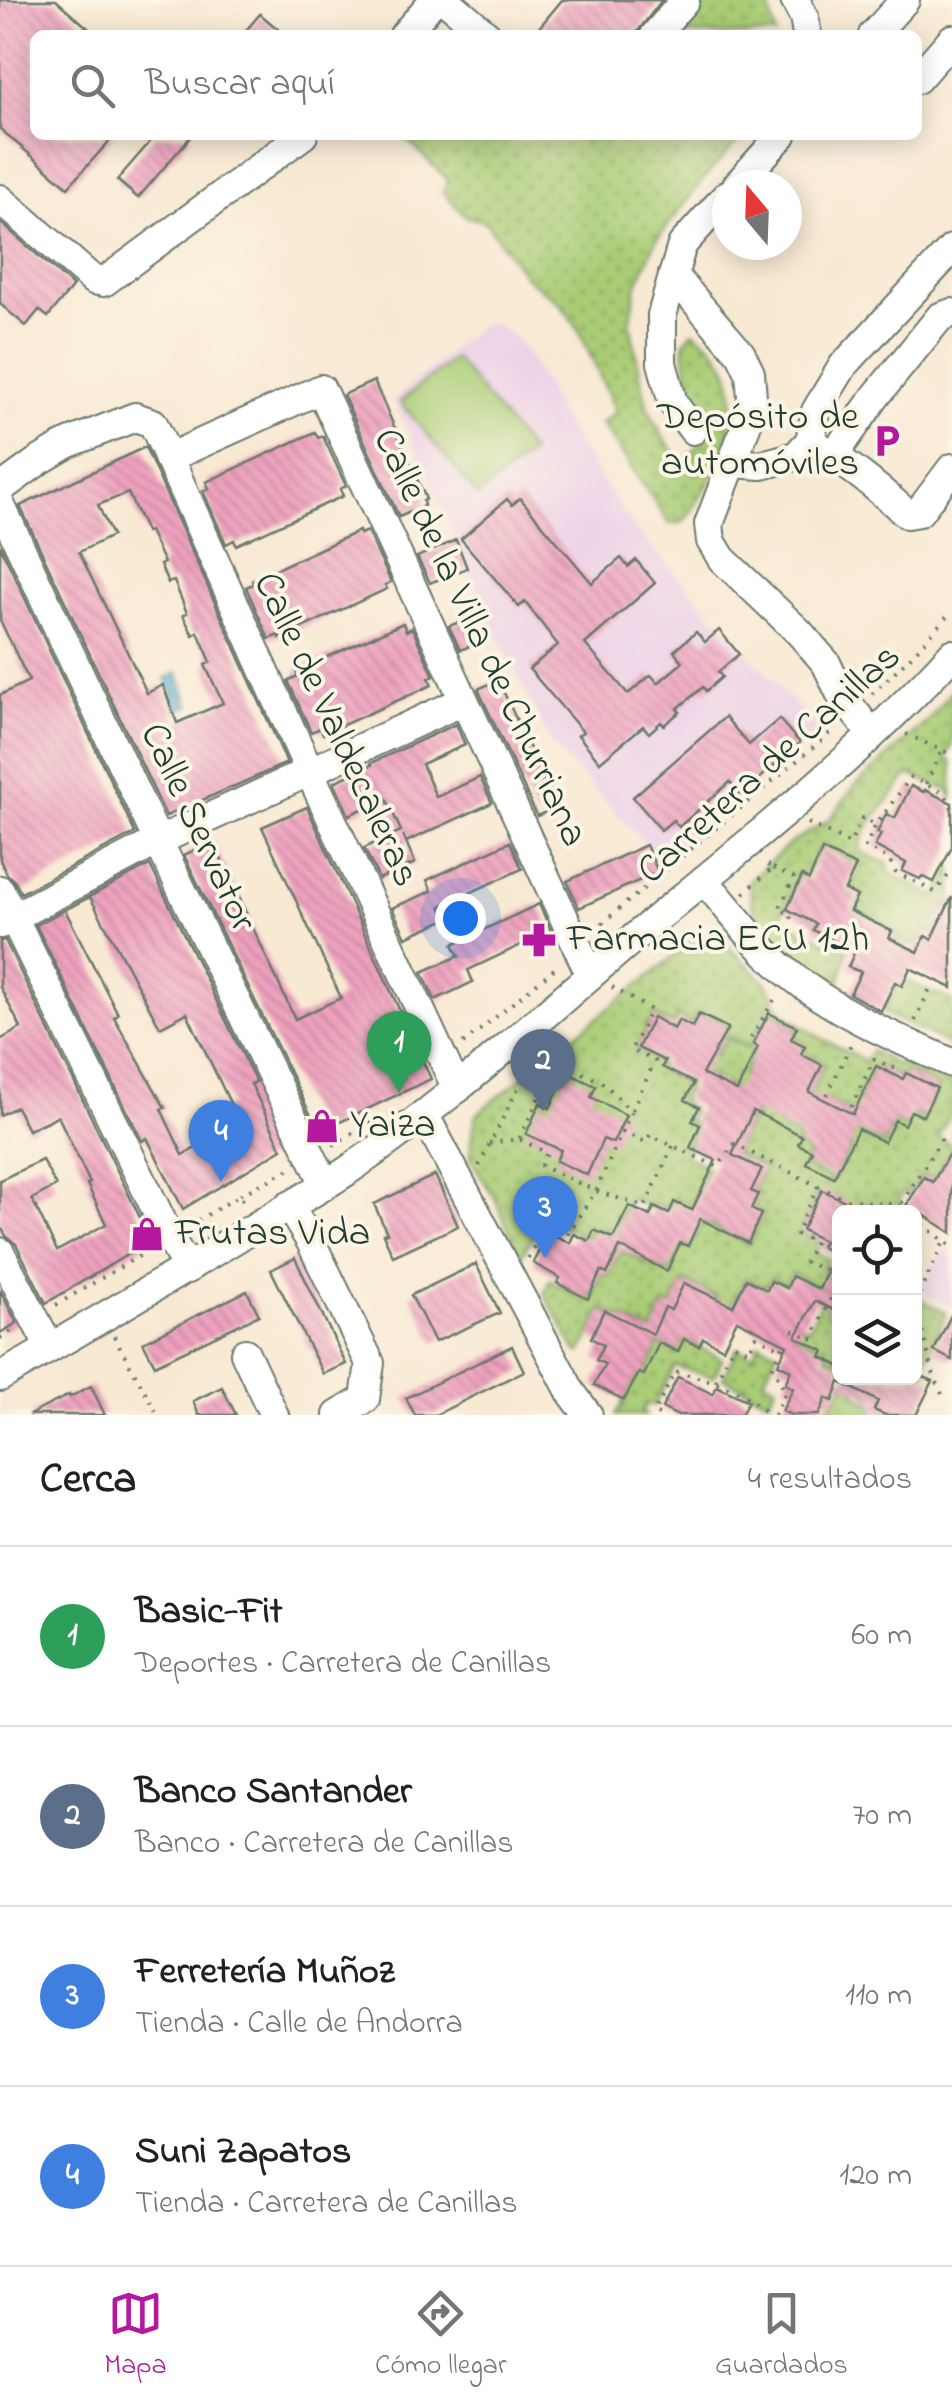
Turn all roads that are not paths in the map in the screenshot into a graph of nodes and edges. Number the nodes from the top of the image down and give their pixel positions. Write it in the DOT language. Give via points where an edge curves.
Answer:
graph roads {
  1 [pos="434,0"];
  2 [pos="446,0"];
  3 [pos="685,0"];
  4 [pos="795,0"];
  5 [pos="905,0"];
  6 [pos="408,30"];
  7 [pos="481,30"];
  8 [pos="659,30"];
  9 [pos="807,30"];
  10 [pos="878,30"];
  11 [pos="952,40"];
  12 [pos="922,73"];
  13 [pos="297,140"];
  14 [pos="777,140"];
  15 [pos="750,170"];
  16 [pos="0,199"];
  17 [pos="712,212"];
  18 [pos="952,249"];
  19 [pos="673,275"];
  20 [pos="952,313"];
  21 [pos="693,430"];
  22 [pos="822,448"];
  23 [pos="168,458"];
  24 [pos="732,462"];
  25 [pos="952,468"];
  26 [pos="0,489"];
  27 [pos="0,504"];
  28 [pos="952,654"];
  29 [pos="464,701"];
  30 [pos="878,729"];
  31 [pos="310,772"];
  32 [pos="158,841"];
  33 [pos="704,880"];
  34 [pos="0,890"];
  35 [pos="6,920"];
  36 [pos="590,974"];
  37 [pos="952,1064"];
  38 [pos="457,1090"];
  39 [pos="424,1114"];
  40 [pos="325,1184"];
  41 [pos="289,1206"];
  42 [pos="0,1252"];
  43 [pos="188,1269"];
  44 [pos="50,1348"];
  45 [pos="245,1353"];
  46 [pos="0,1377"];
  47 [pos="274,1415"];
  48 [pos="338,1415"];
  49 [pos="588,1415"];
  1 -- 6 [label="street"];
  2 -- 7 [label="street"];
  3 -- 8 [label="street"];
  4 -- 9 [label="street"];
  5 -- 10 [label="street"];
  11 -- 12 [label="street"];
  13 -- 16 [label="street" via="104,282 93,280"];
  14 -- 15 [label="street"];
  17 -- 19 [label="street" via="682,245"];
  18 -- 22 [label="street" via="844,366 816,411"];
  19 -- 21 [label="street" via="662,315 662,362 673,403"];
  19 -- 24 [label="street" via="741,354 750,374 749,418"];
  20 -- 22 [label="street" via="940,317 876,396"];
  22 -- 24 [label="street" via="762,465"];
  22 -- 25 [label="street" via="906,514 918,512"];
  23 -- 26 [label="street, Calle de Valdecaleras" via="153,423 135,417 69,444"];
  23 -- 29 [label="street, Calle de la Villa de Churriana" via="322,390"];
  23 -- 31 [label="street, Calle de Valdecaleras"];
  24 -- 30 [label="street" via="709,524 711,540 826,663 846,705"];
  27 -- 32 [label="street, Calle Servator"];
  28 -- 30 [label="street, Carretera de Canillas"];
  29 -- 31 [label="street"];
  29 -- 36 [label="street, Calle de la Villa de Churriana"];
  30 -- 33 [label="street, Carretera de Canillas"];
  31 -- 32 [label="street"];
  31 -- 38 [label="street, Calle de Valdecaleras"];
  32 -- 35 [label="street"];
  32 -- 40 [label="street, Calle Servator"];
  33 -- 36 [label="street, Carretera de Canillas"];
  33 -- 37 [label="street" via="781,966 862,1021"];
  34 -- 35 [label="street"];
  35 -- 43 [label="street"];
  36 -- 38 [label="street, Carretera de Canillas"];
  38 -- 39 [label="street, Carretera de Canillas"];
  39 -- 40 [label="street, Carretera de Canillas"];
  39 -- 49 [label="street"];
  40 -- 41 [label="street, Carretera de Canillas"];
  41 -- 43 [label="street, Carretera de Canillas"];
  41 -- 48 [label="street" via="370,1363 366,1399"];
  42 -- 44 [label="street"];
  43 -- 44 [label="street, Carretera de Canillas"];
  44 -- 46 [label="street, Carretera de Canillas"];
  45 -- 47 [label="street"];
}
